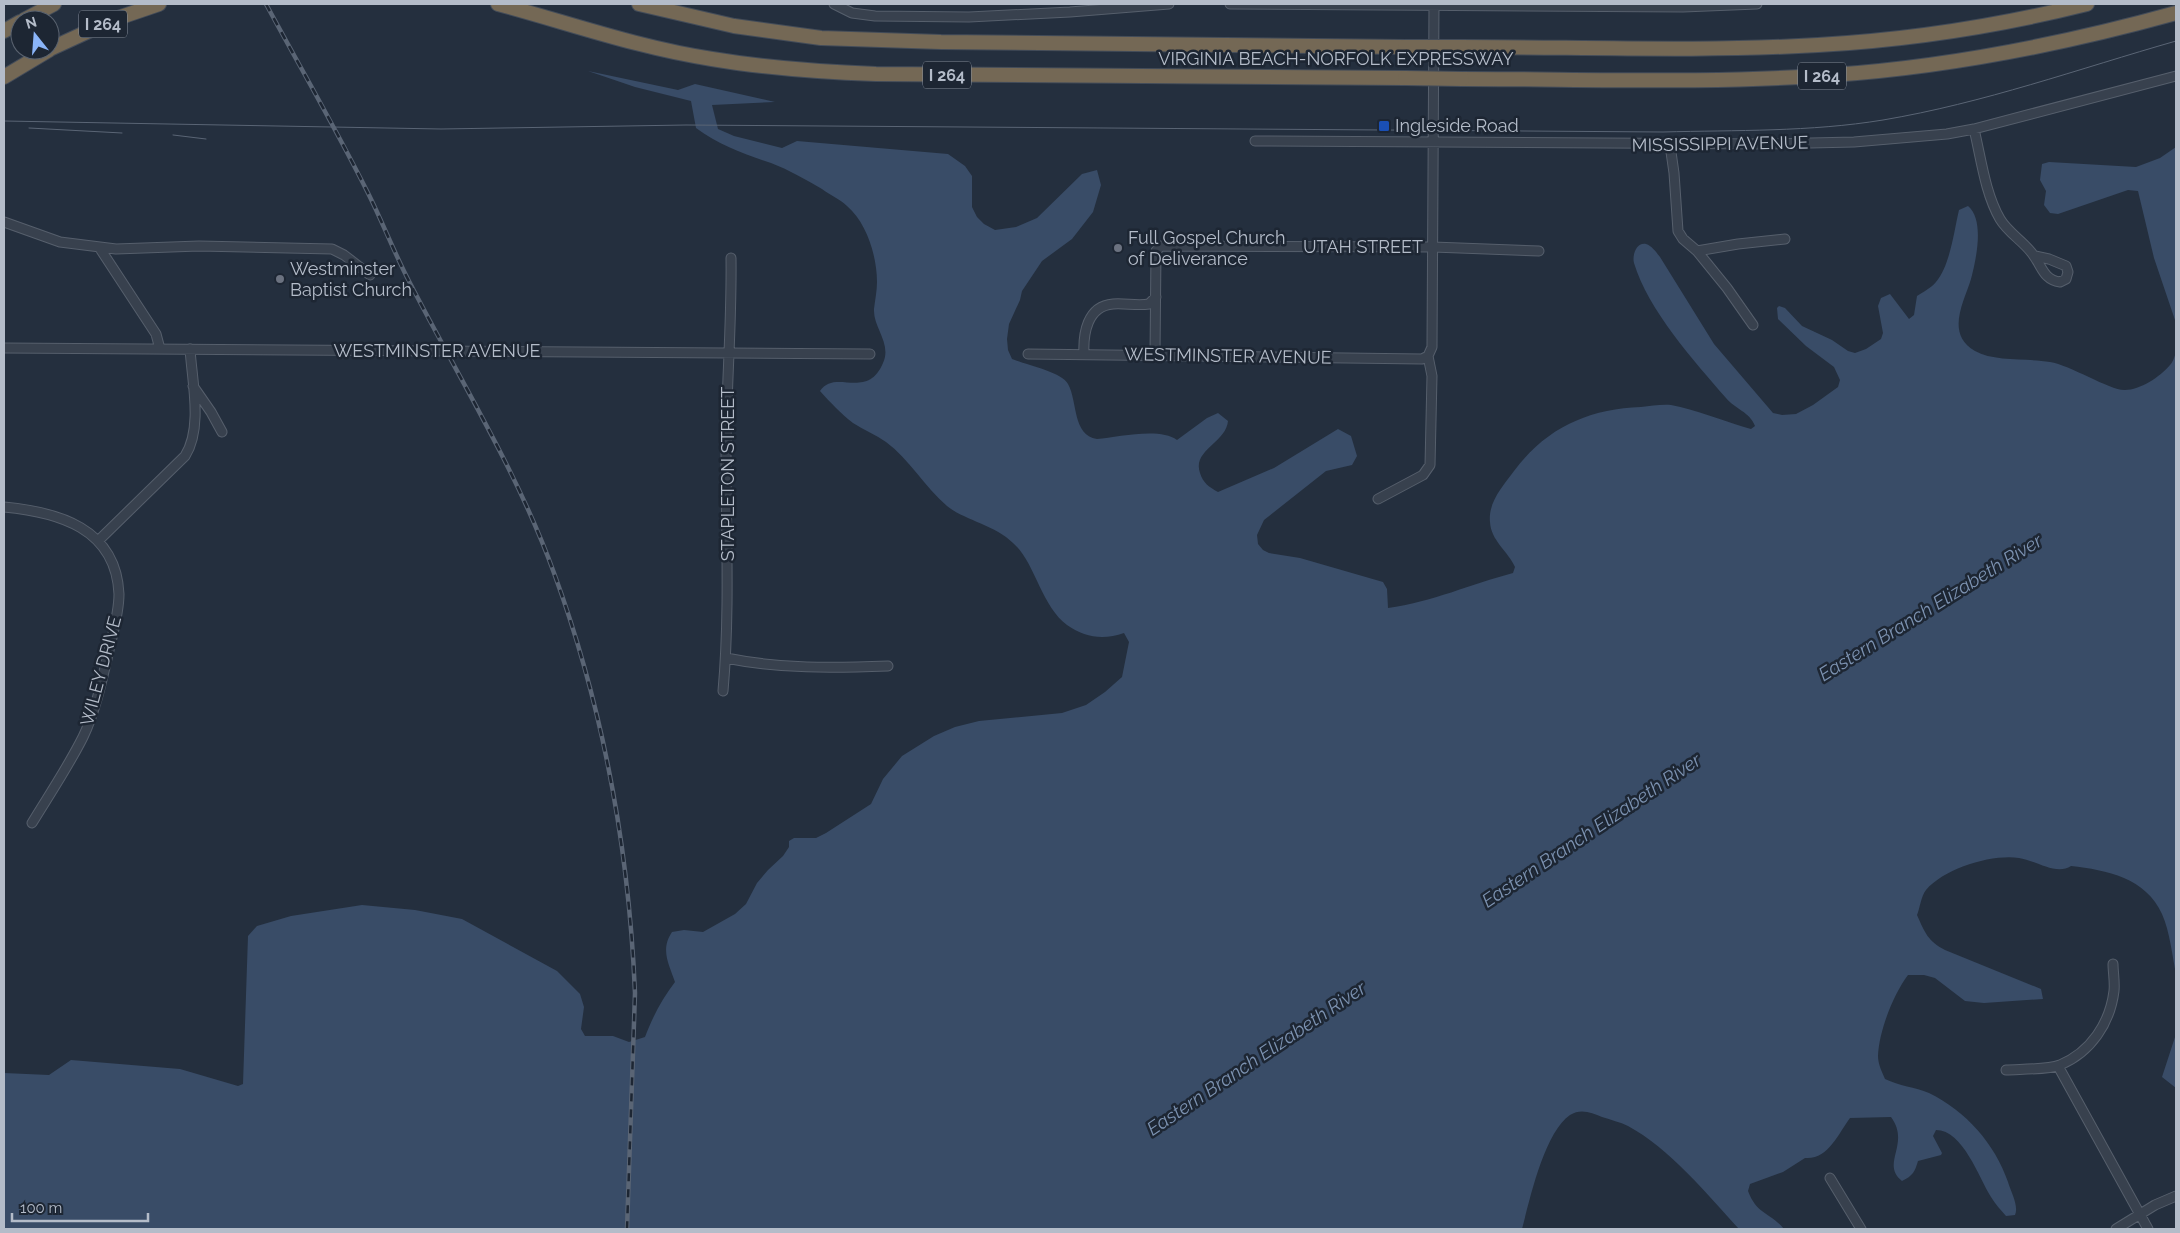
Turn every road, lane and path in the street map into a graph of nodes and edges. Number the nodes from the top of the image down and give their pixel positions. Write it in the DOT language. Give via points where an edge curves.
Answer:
graph roads {
  1 [pos="54,4"];
  2 [pos="159,4"];
  3 [pos="498,4"];
  4 [pos="639,4"];
  5 [pos="834,4"];
  6 [pos="1169,4"];
  7 [pos="1230,4"];
  8 [pos="1434,4"];
  9 [pos="1757,4"];
  10 [pos="2085,4"];
  11 [pos="43,10"];
  12 [pos="2176,13"];
  13 [pos="60,45"];
  14 [pos="32,60"];
  15 [pos="2176,76"];
  16 [pos="4,77"];
  17 [pos="1974,129"];
  18 [pos="1255,141"];
  19 [pos="1432,142"];
  20 [pos="1670,145"];
  21 [pos="4,222"];
  22 [pos="1785,239"];
  23 [pos="99,247"];
  24 [pos="1432,247"];
  25 [pos="1539,251"];
  26 [pos="1698,251"];
  27 [pos="2035,256"];
  28 [pos="731,258"];
  29 [pos="370,275"];
  30 [pos="1156,297"];
  31 [pos="1753,325"];
  32 [pos="4,348"];
  33 [pos="160,349"];
  34 [pos="190,349"];
  35 [pos="729,354"];
  36 [pos="870,354"];
  37 [pos="1028,354"];
  38 [pos="1084,354"];
  39 [pos="1155,355"];
  40 [pos="1428,356"];
  41 [pos="192,386"];
  42 [pos="222,432"];
  43 [pos="1378,499"];
  44 [pos="4,507"];
  45 [pos="98,540"];
  46 [pos="726,658"];
  47 [pos="888,666"];
  48 [pos="723,690"];
  49 [pos="32,823"];
  50 [pos="2113,964"];
  51 [pos="2058,1066"];
  52 [pos="2006,1070"];
  53 [pos="1830,1178"];
  54 [pos="2176,1196"];
  55 [pos="2140,1215"];
  56 [pos="1861,1229"];
  57 [pos="2116,1229"];
  58 [pos="2148,1229"];
  1 -- 11 [label="highway, I 264"];
  2 -- 13 [label="highway, I 264" via="115,19"];
  3 -- 12 [label="highway, VIRGINIA BEACH-NORFOLK EXPRESSWAY / I 264, bridge" via="665,50 794,70 876,74 1462,79 1755,79 1860,73 2008,52"];
  4 -- 10 [label="highway, VIRGINIA BEACH-NORFOLK EXPRESSWAY / I 264, bridge" via="734,26 821,38 941,42 1717,48 1819,45 1948,32"];
  5 -- 6 [label="street" via="846,11 875,16 969,17"];
  7 -- 8 [label="street"];
  8 -- 9 [label="street" via="1684,7"];
  8 -- 19 [label="street"];
  14 -- 16 [label="highway, I 264"];
  15 -- 17 [label="street, MISSISSIPPI AVENUE"];
  17 -- 20 [label="street, MISSISSIPPI AVENUE" via="1854,142"];
  17 -- 27 [label="street" via="1989,192 1999,218"];
  18 -- 19 [label="street, MISSISSIPPI AVENUE"];
  19 -- 20 [label="street, MISSISSIPPI AVENUE"];
  19 -- 24 [label="street"];
  20 -- 26 [label="street" via="1678,231"];
  21 -- 23 [label="street" via="60,242"];
  22 -- 26 [label="street"];
  23 -- 29 [label="street" via="332,249"];
  23 -- 33 [label="street" via="156,334"];
  24 -- 25 [label="street, UTAH STREET"];
  24 -- 30 [label="street, UTAH STREET" via="1158,248"];
  24 -- 40 [label="street" via="1432,347"];
  26 -- 31 [label="street"];
  28 -- 35 [label="street, STAPLETON STREET"];
  30 -- 38 [label="street" via="1149,304 1112,304 1098,310 1087,325"];
  30 -- 39 [label="street"];
  32 -- 33 [label="street, WESTMINSTER AVENUE"];
  33 -- 34 [label="street, WESTMINSTER AVENUE"];
  34 -- 35 [label="street, WESTMINSTER AVENUE"];
  34 -- 41 [label="street"];
  35 -- 36 [label="street, WESTMINSTER AVENUE"];
  35 -- 46 [label="street, STAPLETON STREET"];
  37 -- 38 [label="street, WESTMINSTER AVENUE"];
  38 -- 39 [label="street, WESTMINSTER AVENUE"];
  39 -- 40 [label="street, WESTMINSTER AVENUE" via="1422,359"];
  40 -- 43 [label="street" via="1432,376 1430,465 1423,475"];
  41 -- 42 [label="street"];
  41 -- 45 [label="street" via="195,431 190,448"];
  44 -- 45 [label="street" via="62,519"];
  45 -- 49 [label="street, WILEY DRIVE" via="113,566 119,595 108,656 83,737"];
  46 -- 47 [label="street" via="790,668"];
  46 -- 48 [label="street, STAPLETON STREET"];
  50 -- 51 [label="street" via="2114,989 2109,1014 2098,1036 2080,1054"];
  51 -- 52 [label="street"];
  51 -- 55 [label="street"];
  53 -- 56 [label="street"];
  54 -- 55 [label="street"];
  55 -- 57 [label="street"];
  55 -- 58 [label="street"];
}
